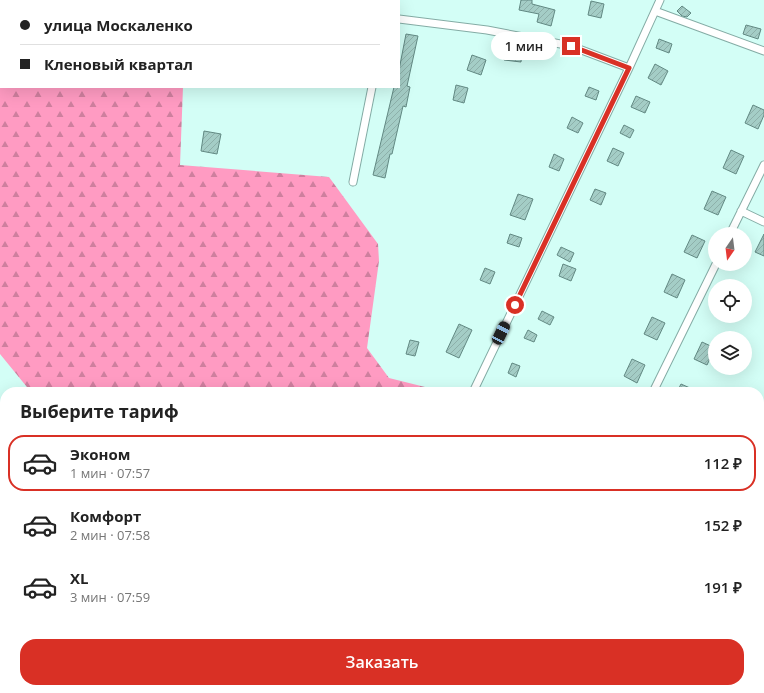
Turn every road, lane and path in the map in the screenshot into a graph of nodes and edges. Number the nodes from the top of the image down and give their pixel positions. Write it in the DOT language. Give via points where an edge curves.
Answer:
graph roads {
  1 [pos="660,0"];
  2 [pos="655,11"];
  3 [pos="400,19"];
  4 [pos="764,51"];
  5 [pos="629,68"];
  6 [pos="372,88"];
  7 [pos="764,165"];
  8 [pos="353,182"];
  9 [pos="741,211"];
  10 [pos="764,222"];
  11 [pos="733,227"];
  12 [pos="713,271"];
  13 [pos="475,387"];
  14 [pos="655,387"];
  1 -- 2 [label="street"];
  2 -- 4 [label="street"];
  2 -- 5 [label="street"];
  3 -- 5 [label="street" via="487,30 571,46"];
  5 -- 13 [label="street"];
  6 -- 8 [label="street"];
  7 -- 9 [label="street"];
  9 -- 10 [label="street"];
  9 -- 11 [label="street"];
  12 -- 14 [label="street"];
}
